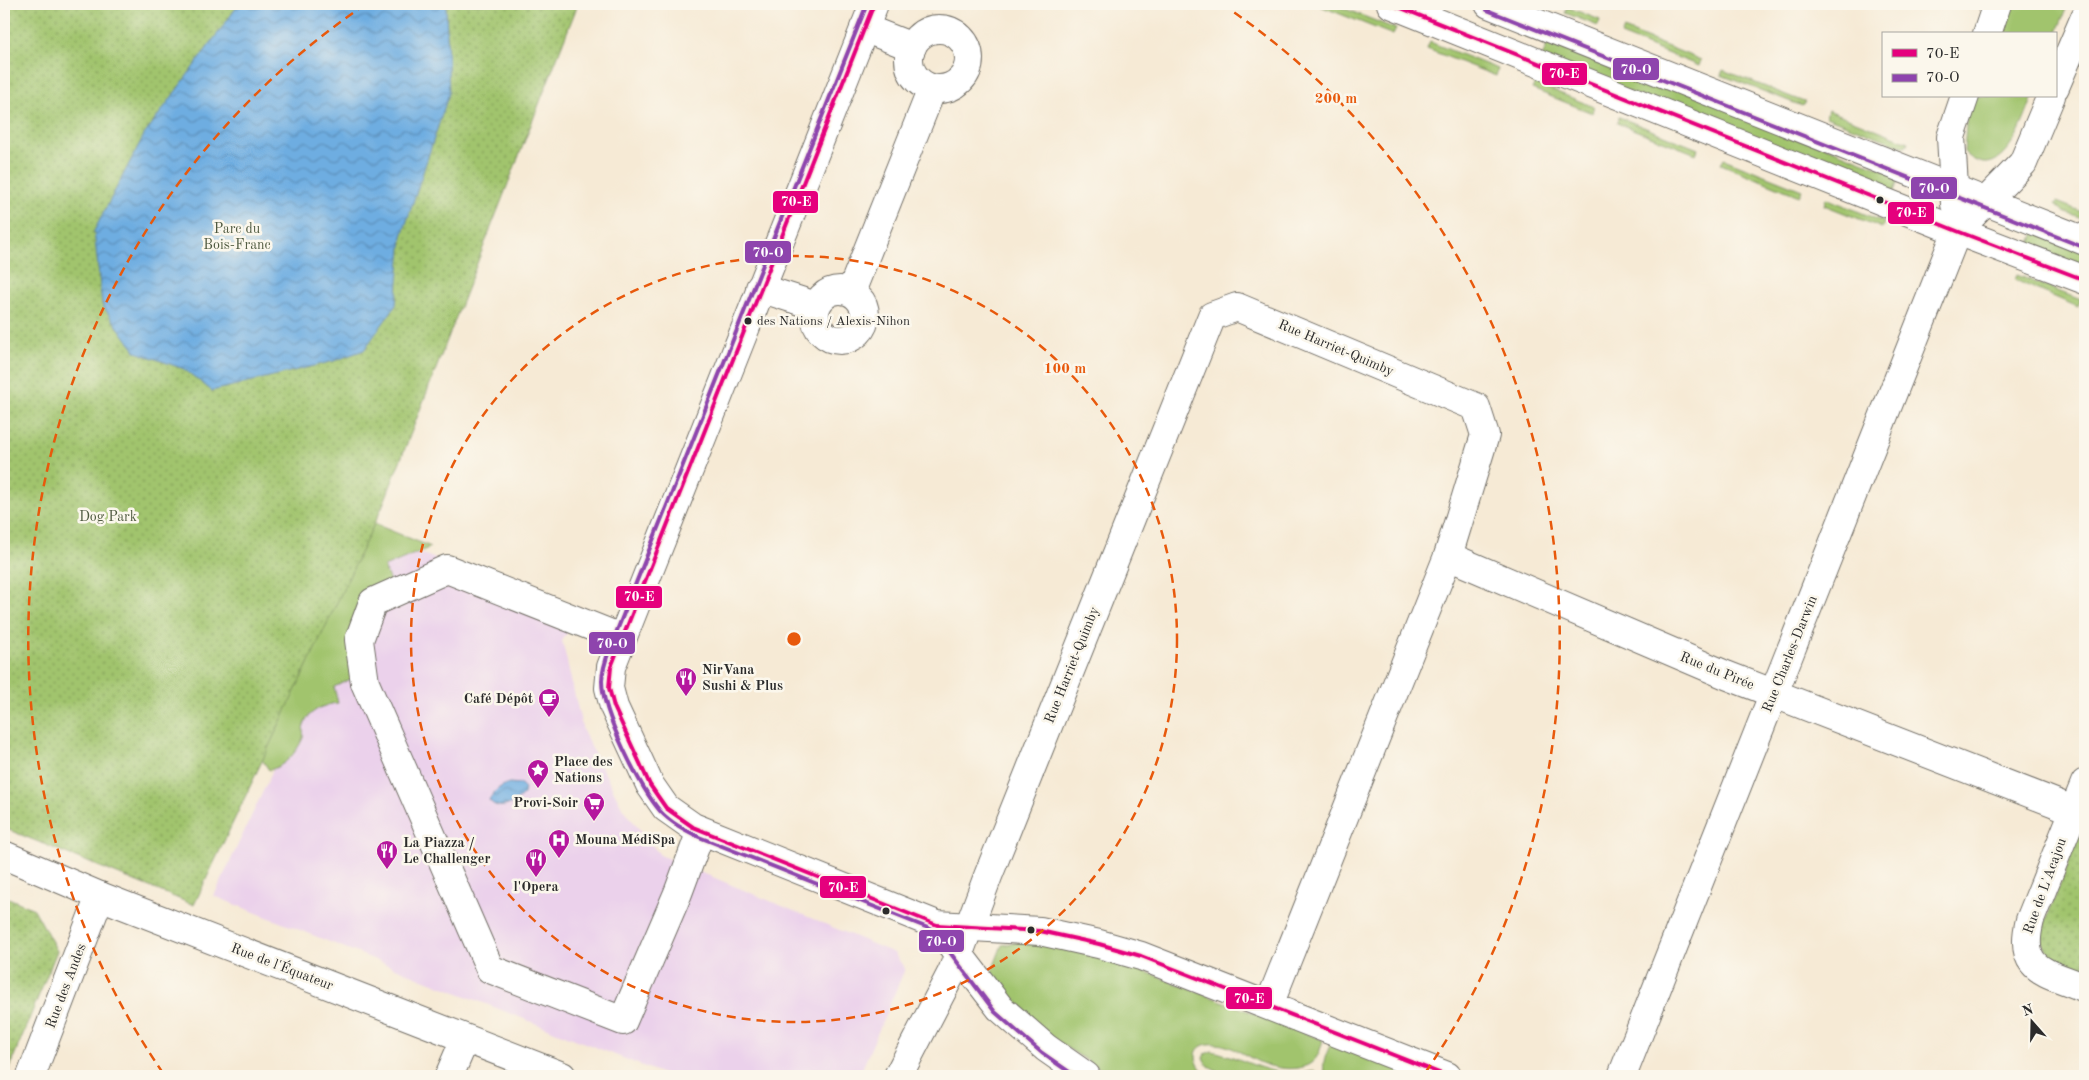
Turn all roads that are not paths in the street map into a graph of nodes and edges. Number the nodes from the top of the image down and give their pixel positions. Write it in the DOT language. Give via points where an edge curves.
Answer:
graph roads {
  1 [pos="1391,4"];
  2 [pos="1997,4"];
  3 [pos="1498,5"];
  4 [pos="869,16"];
  5 [pos="2085,17"];
  6 [pos="1988,32"];
  7 [pos="1488,42"];
  8 [pos="912,47"];
  9 [pos="2056,85"];
  10 [pos="932,89"];
  11 [pos="1964,98"];
  12 [pos="2051,98"];
  13 [pos="1955,189"];
  14 [pos="1986,202"];
  15 [pos="1957,231"];
  16 [pos="2085,241"];
  17 [pos="2085,280"];
  18 [pos="760,288"];
  19 [pos="851,292"];
  20 [pos="816,306"];
  21 [pos="1448,556"];
  22 [pos="621,638"];
  23 [pos="1774,694"];
  24 [pos="2085,784"];
  25 [pos="2074,810"];
  26 [pos="701,831"];
  27 [pos="4,855"];
  28 [pos="100,896"];
  29 [pos="937,925"];
  30 [pos="969,928"];
  31 [pos="958,954"];
  32 [pos="2085,988"];
  33 [pos="1269,1005"];
  34 [pos="465,1038"];
  35 [pos="31,1076"];
  36 [pos="449,1076"];
  37 [pos="562,1076"];
  38 [pos="898,1076"];
  39 [pos="1086,1076"];
  40 [pos="1447,1076"];
  41 [pos="1622,1076"];
  1 -- 7 [label="street"];
  2 -- 6 [label="street"];
  3 -- 7 [label="street"];
  3 -- 13 [label="street"];
  4 -- 8 [label="street"];
  4 -- 18 [label="street"];
  5 -- 9 [label="street"];
  7 -- 15 [label="street"];
  8 -- 10 [label="street" via="909,63 912,73"];
  8 -- 10 [label="street" via="919,36 928,31 948,29 964,41 969,50 968,70 963,78 946,89"];
  10 -- 19 [label="street"];
  11 -- 13 [label="street, Rue Charles-Darwin" via="1951,137"];
  12 -- 14 [label="street, Rue Charles-Darwin" via="2023,163"];
  13 -- 14 [label="street"];
  13 -- 15 [label="street, Rue Charles-Darwin"];
  14 -- 15 [label="street, Rue Charles-Darwin"];
  14 -- 16 [label="street"];
  15 -- 17 [label="street"];
  15 -- 23 [label="street, Rue Charles-Darwin"];
  18 -- 20 [label="street"];
  18 -- 22 [label="street"];
  19 -- 20 [label="street" via="834,290 820,299"];
  19 -- 20 [label="street" via="858,297 865,312 861,328 848,339 825,336 815,323"];
  21 -- 23 [label="street, Rue du Pirée"];
  21 -- 30 [label="street, Rue Harriet-Quimby" via="1485,435 1476,407 1237,307 1212,316"];
  21 -- 33 [label="street, Rue Harriet-Quimby"];
  22 -- 26 [label="street" via="608,678 614,707 658,798 677,817"];
  22 -- 26 [label="street" via="447,569 373,602 359,640 365,683 490,969 623,1021"];
  23 -- 25 [label="street, Rue du Pirée"];
  23 -- 41 [label="street, Rue Charles-Darwin"];
  24 -- 25 [label="street, Rue de L'Acajou"];
  25 -- 32 [label="street, Rue de L'Acajou" via="2030,920 2026,940 2028,953 2035,965"];
  26 -- 29 [label="street"];
  27 -- 28 [label="street, Rue de l'Équateur"];
  28 -- 34 [label="street, Rue de l'Équateur"];
  28 -- 35 [label="street, Rue des Andes"];
  29 -- 30 [label="street"];
  29 -- 31 [label="street"];
  30 -- 31 [label="street, Rue Harriet-Quimby"];
  30 -- 33 [label="street" via="1040,930 1099,944 1141,956"];
  31 -- 38 [label="street, Rue Harriet-Quimby" via="952,972"];
  31 -- 39 [label="street" via="1020,1028"];
  33 -- 40 [label="street"];
  34 -- 36 [label="street"];
  34 -- 37 [label="street, Rue de l'Équateur"];
}
